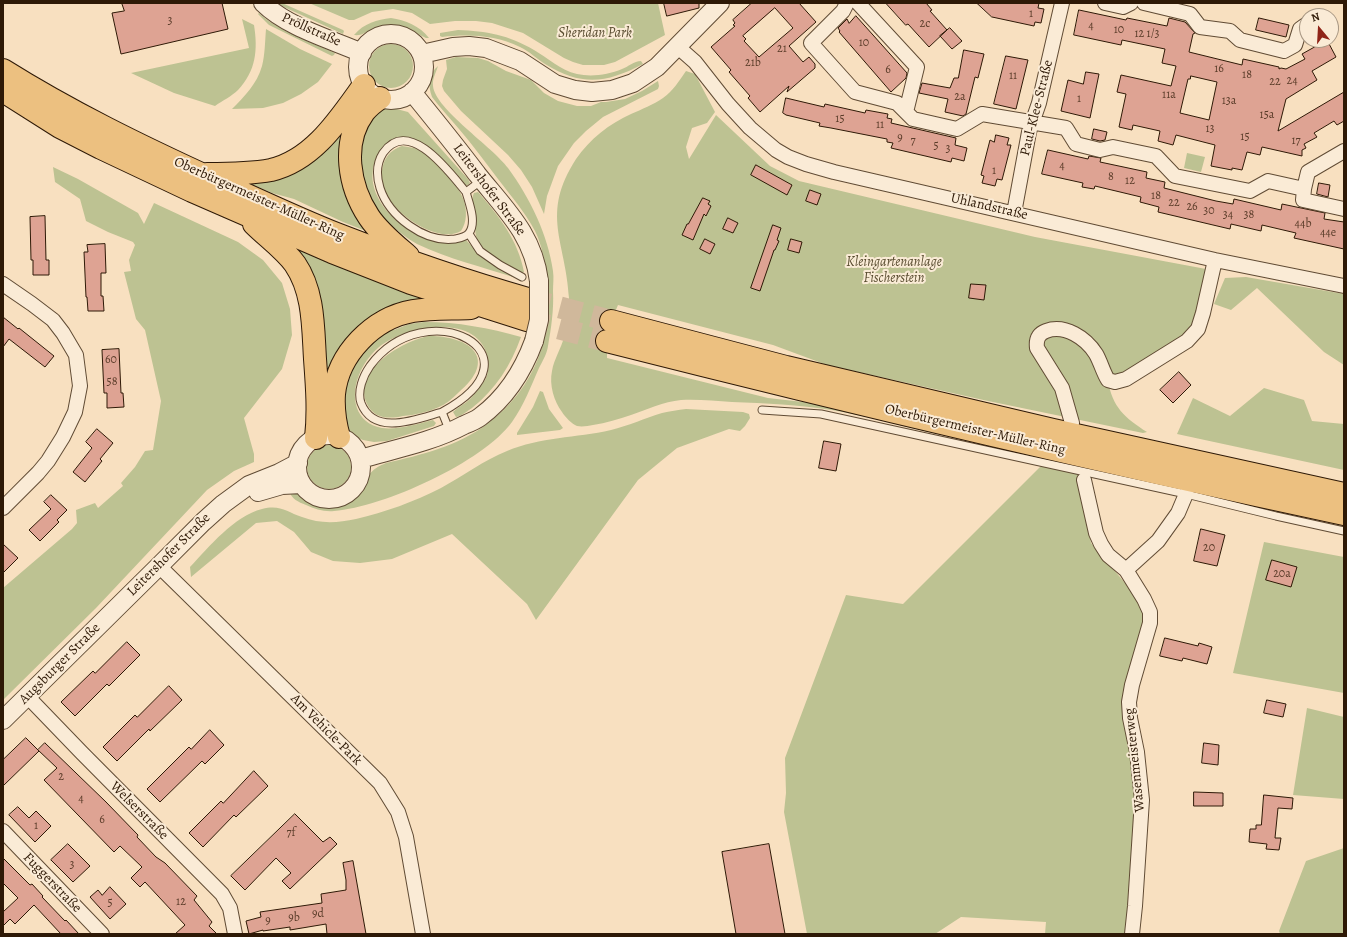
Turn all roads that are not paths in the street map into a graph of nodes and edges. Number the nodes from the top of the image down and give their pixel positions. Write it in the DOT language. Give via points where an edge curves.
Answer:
graph roads {
  1 [pos="263,3"];
  2 [pos="720,3"];
  3 [pos="848,3"];
  4 [pos="858,3"];
  5 [pos="1062,3"];
  6 [pos="1105,3"];
  7 [pos="1131,3"];
  8 [pos="1144,3"];
  9 [pos="1299,31"];
  10 [pos="678,47"];
  11 [pos="362,53"];
  12 [pos="422,54"];
  13 [pos="3,70"];
  14 [pos="3,91"];
  15 [pos="372,91"];
  16 [pos="412,92"];
  17 [pos="906,112"];
  18 [pos="1031,122"];
  19 [pos="1344,151"];
  20 [pos="202,174"];
  21 [pos="482,180"];
  22 [pos="1304,189"];
  23 [pos="466,192"];
  24 [pos="1344,209"];
  25 [pos="243,213"];
  26 [pos="1014,213"];
  27 [pos="468,234"];
  28 [pos="1215,260"];
  29 [pos="418,265"];
  30 [pos="3,284"];
  31 [pos="1344,286"];
  32 [pos="529,294"];
  33 [pos="486,308"];
  34 [pos="762,410"];
  35 [pos="442,412"];
  36 [pos="1072,423"];
  37 [pos="450,432"];
  38 [pos="339,437"];
  39 [pos="316,438"];
  40 [pos="360,459"];
  41 [pos="298,463"];
  42 [pos="1084,480"];
  43 [pos="302,484"];
  44 [pos="1186,494"];
  45 [pos="1344,494"];
  46 [pos="223,504"];
  47 [pos="3,508"];
  48 [pos="1344,514"];
  49 [pos="1344,531"];
  50 [pos="159,566"];
  51 [pos="1126,570"];
  52 [pos="117,607"];
  53 [pos="27,696"];
  54 [pos="3,720"];
  55 [pos="3,831"];
  56 [pos="102,934"];
  57 [pos="235,934"];
  58 [pos="423,934"];
  59 [pos="1132,934"];
  1 -- 11 [label="street, Pröllstraße" via="272,12 292,24"];
  2 -- 10 [label="street"];
  3 -- 17 [label="street" via="811,43 854,92 897,103"];
  4 -- 17 [label="street" via="917,67"];
  5 -- 18 [label="street, Paul-Klee-Straße" via="1039,103"];
  6 -- 7 [label="street" via="1123,7"];
  8 -- 9 [label="street" via="1190,14 1200,27 1230,31 1240,40 1284,51 1295,45"];
  10 -- 12 [label="street" via="658,67 633,83 612,90 592,92 555,84 520,61 486,48 452,47"];
  10 -- 26 [label="street, Uhlandstraße" via="695,62 750,128 788,157 834,172"];
  11 -- 12 [label="street" via="377,37 392,34 413,42"];
  11 -- 15 [label="street" via="359,70"];
  12 -- 16 [label="street" via="423,75"];
  13 -- 20 [label="highway, Oberbürgermeister-Müller-Ring" via="70,111"];
  14 -- 25 [label="highway, Oberbürgermeister-Müller-Ring" via="60,127 101,148"];
  15 -- 16 [label="street" via="395,99"];
  15 -- 20 [label="highway" via="345,111 322,139 305,154 289,163 252,173"];
  15 -- 29 [label="highway" via="356,127 351,148 352,181 369,218"];
  16 -- 21 [label="street, Leitershofer Straße"];
  17 -- 18 [label="street" via="913,119 957,129 982,114"];
  18 -- 22 [label="street" via="1066,128 1076,144 1100,150 1113,147 1156,156 1175,176 1250,190 1268,181"];
  18 -- 26 [label="street, Paul-Klee-Straße"];
  19 -- 22 [label="street" via="1308,172"];
  20 -- 29 [label="highway, Oberbürgermeister-Müller-Ring" via="338,235"];
  21 -- 23 [label="lane"];
  21 -- 32 [label="street, Leitershofer Straße" via="512,216 528,241 537,265"];
  22 -- 24 [label="street" via="1303,200"];
  23 -- 27 [label="lane" via="472,212"];
  23 -- 27 [label="lane" via="432,154 411,142 390,146 382,154 377,165 377,174 386,202 402,220 435,238 454,239"];
  25 -- 33 [label="highway, Oberbürgermeister-Müller-Ring" via="411,283"];
  25 -- 39 [label="highway" via="284,251 295,265 306,288 311,308 317,394"];
  26 -- 28 [label="street, Uhlandstraße"];
  27 -- 32 [label="lane" via="480,251 500,265"];
  28 -- 31 [label="street, Uhlandstraße"];
  28 -- 36 [label="street" via="1198,329 1187,341 1126,379 1115,382 1108,380 1090,346 1071,332 1050,329 1038,336 1037,348 1062,388"];
  29 -- 32 [label="highway, Oberbürgermeister-Müller-Ring"];
  30 -- 47 [label="street" via="53,320 64,332 76,355 80,386 75,412 48,461"];
  32 -- 33 [label="highway, Oberbürgermeister-Müller-Ring"];
  32 -- 37 [label="street, Leitershofer Straße, bridge" via="539,320 522,371 505,394 480,417"];
  33 -- 38 [label="highway" via="412,311 385,321 362,337 346,358 336,383 334,408"];
  34 -- 44 [label="lane" via="821,414"];
  35 -- 35 [label="lane" via="464,399 481,379 484,363 475,343 461,335 442,331 415,334 383,352 368,368 360,389 360,400 368,416 376,421 400,423"];
  35 -- 37 [label="lane"];
  37 -- 40 [label="street, Leitershofer Straße"];
  38 -- 39 [label="street" via="330,435"];
  38 -- 40 [label="street" via="354,448"];
  39 -- 41 [label="street" via="305,447"];
  40 -- 43 [label="street" via="361,468 357,482 343,496 330,499 315,496"];
  41 -- 43 [label="street"];
  41 -- 46 [label="street, Leitershofer Straße" via="249,485"];
  42 -- 51 [label="street, Wasenmeisterweg" via="1096,533 1101,544 1108,555"];
  43 -- 46 [label="street, Leitershofer Straße" via="282,485"];
  44 -- 49 [label="lane"];
  44 -- 51 [label="street" via="1178,513 1158,541"];
  45 -- 48 [label="highway, Oberbürgermeister-Müller-Ring" via="1053,430 786,367 609,331 805,391"];
  46 -- 50 [label="street, Leitershofer Straße"];
  50 -- 52 [label="street, Leitershofer Straße"];
  50 -- 58 [label="street, Am Vehicle-Park" via="380,783 398,812 406,837"];
  51 -- 59 [label="street, Wasenmeisterweg" via="1150,612 1150,623 1129,702 1142,800"];
  52 -- 53 [label="street, Augsburger Straße"];
  53 -- 54 [label="street, Augsburger Straße"];
  53 -- 57 [label="street, Welserstraße" via="222,894 230,908"];
  55 -- 56 [label="street, Fuggerstraße"];
}
